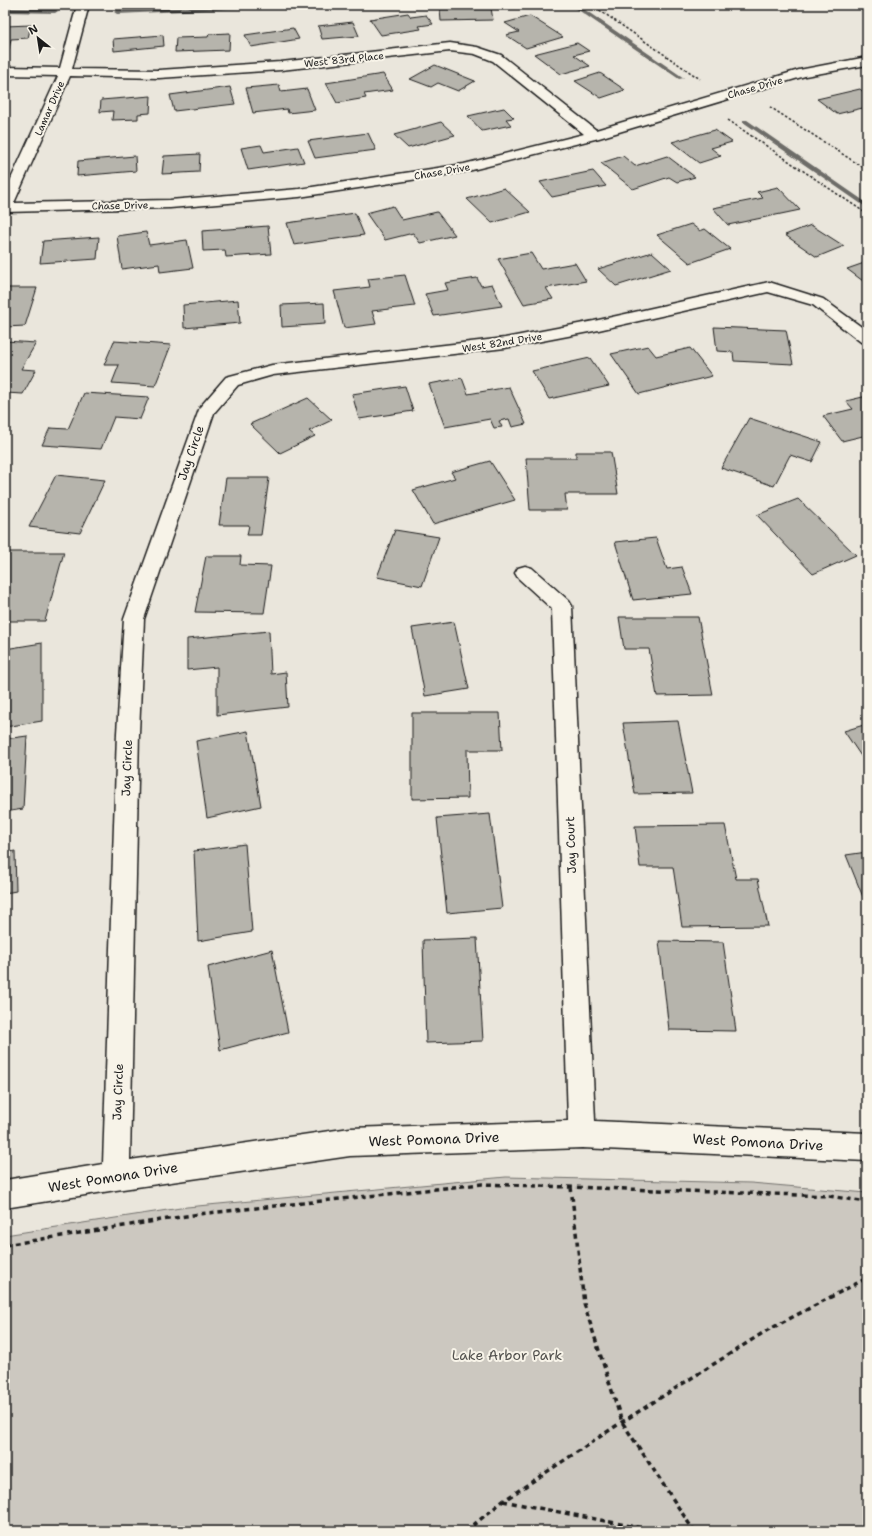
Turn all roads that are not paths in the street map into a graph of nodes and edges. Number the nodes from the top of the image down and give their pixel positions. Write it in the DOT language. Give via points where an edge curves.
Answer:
graph roads {
  1 [pos="83,5"];
  2 [pos="867,61"];
  3 [pos="5,72"];
  4 [pos="65,74"];
  5 [pos="594,136"];
  6 [pos="5,207"];
  7 [pos="867,338"];
  8 [pos="232,381"];
  9 [pos="525,572"];
  10 [pos="582,1134"];
  11 [pos="867,1147"];
  12 [pos="116,1176"];
  13 [pos="5,1194"];
  1 -- 4 [label="street, Lamar Drive"];
  2 -- 5 [label="street, Chase Drive" via="803,73"];
  3 -- 4 [label="street, West 83rd Place"];
  4 -- 5 [label="street, West 83rd Place" via="159,74 266,67 457,48 477,51 496,58"];
  4 -- 6 [label="street, Lamar Drive"];
  5 -- 6 [label="street, Chase Drive" via="464,168 299,193 170,204"];
  7 -- 8 [label="street, West 82nd Drive" via="818,302 769,287 505,343 272,370"];
  8 -- 12 [label="street, Jay Circle" via="206,411 134,619 128,733"];
  9 -- 10 [label="street, Jay Court" via="562,606"];
  10 -- 11 [label="street, West Pomona Drive"];
  10 -- 12 [label="street, West Pomona Drive" via="350,1142"];
  12 -- 13 [label="street, West Pomona Drive"];
}
